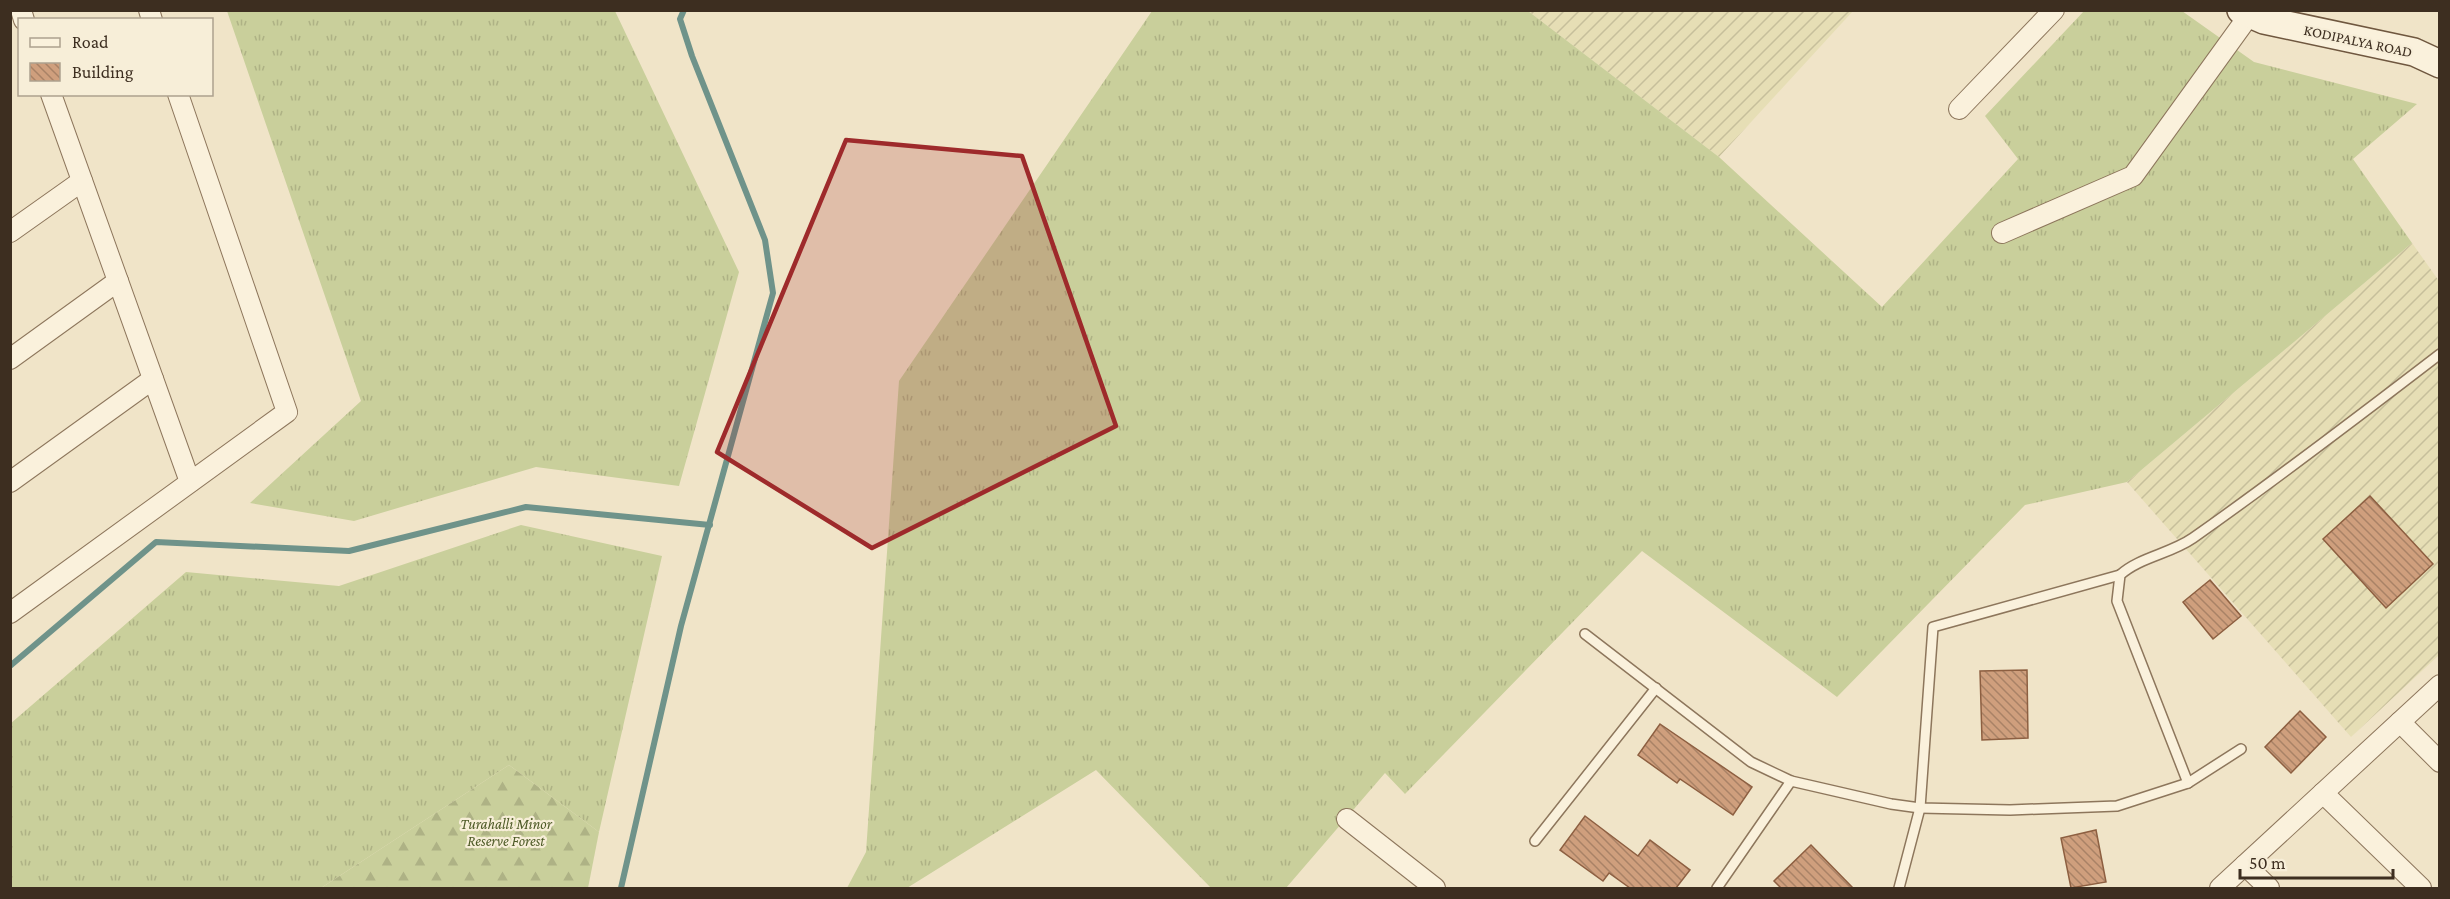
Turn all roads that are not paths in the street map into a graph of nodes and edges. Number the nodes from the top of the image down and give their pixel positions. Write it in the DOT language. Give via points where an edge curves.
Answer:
graph roads {
  1 [pos="2054,10"];
  2 [pos="2246,12"];
  3 [pos="2439,64"];
  4 [pos="54,96"];
  5 [pos="179,96"];
  6 [pos="1959,109"];
  7 [pos="82,181"];
  8 [pos="10,231"];
  9 [pos="2002,233"];
  10 [pos="118,281"];
  11 [pos="2439,354"];
  12 [pos="10,359"];
  13 [pos="153,380"];
  14 [pos="10,482"];
  15 [pos="190,482"];
  16 [pos="2120,576"];
  17 [pos="10,613"];
  18 [pos="1585,634"];
  19 [pos="2439,685"];
  20 [pos="1656,688"];
  21 [pos="2400,722"];
  22 [pos="2241,749"];
  23 [pos="2439,762"];
  24 [pos="1791,781"];
  25 [pos="2188,783"];
  26 [pos="2323,793"];
  27 [pos="1920,808"];
  28 [pos="1347,819"];
  29 [pos="1535,841"];
  30 [pos="2245,865"];
  31 [pos="1435,888"];
  32 [pos="1717,888"];
  33 [pos="1899,888"];
  34 [pos="2220,888"];
  35 [pos="2269,888"];
  36 [pos="2421,888"];
  1 -- 6 [label="street"];
  2 -- 3 [label="main road, KODIPALYA ROAD" via="2264,20 2414,51"];
  2 -- 9 [label="street" via="2133,176"];
  4 -- 7 [label="street"];
  5 -- 15 [label="street" via="287,411"];
  7 -- 8 [label="street"];
  7 -- 10 [label="street"];
  10 -- 12 [label="street"];
  10 -- 13 [label="street"];
  11 -- 16 [label="lane" via="2287,472 2185,544 2129,567"];
  13 -- 14 [label="street"];
  13 -- 15 [label="street"];
  15 -- 17 [label="street"];
  16 -- 25 [label="lane" via="2117,601"];
  16 -- 27 [label="lane" via="1934,627"];
  18 -- 20 [label="lane"];
  19 -- 21 [label="street"];
  20 -- 24 [label="lane" via="1751,762"];
  20 -- 29 [label="lane"];
  21 -- 23 [label="street"];
  21 -- 26 [label="street"];
  22 -- 25 [label="lane"];
  24 -- 27 [label="lane"];
  24 -- 32 [label="lane"];
  25 -- 27 [label="lane" via="2117,807"];
  26 -- 30 [label="street"];
  26 -- 36 [label="street"];
  27 -- 33 [label="lane"];
  28 -- 31 [label="street"];
  30 -- 34 [label="street"];
  30 -- 35 [label="street"];
}
